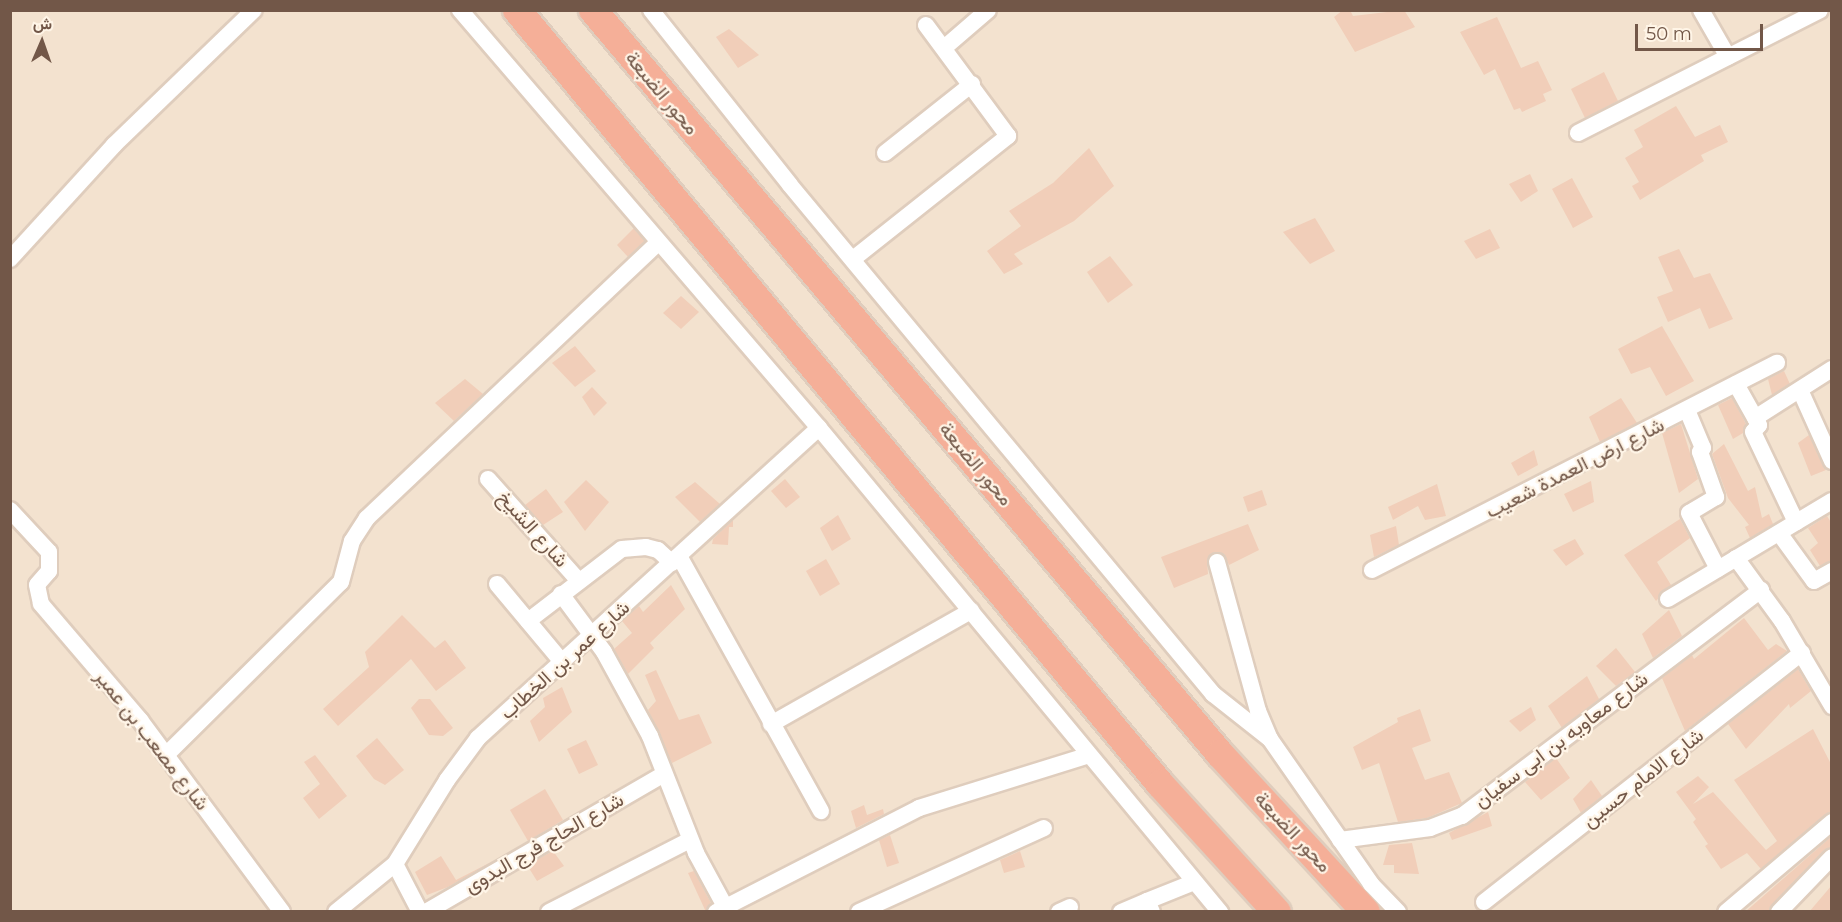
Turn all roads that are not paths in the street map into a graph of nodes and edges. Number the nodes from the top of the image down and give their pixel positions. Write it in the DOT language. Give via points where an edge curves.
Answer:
graph roads {
  1 [pos="254,10"];
  2 [pos="460,10"];
  3 [pos="517,10"];
  4 [pos="593,10"];
  5 [pos="651,10"];
  6 [pos="987,10"];
  7 [pos="1701,10"];
  8 [pos="1820,10"];
  9 [pos="926,25"];
  10 [pos="944,48"];
  11 [pos="1728,57"];
  12 [pos="972,84"];
  13 [pos="1578,133"];
  14 [pos="885,153"];
  15 [pos="658,243"];
  16 [pos="10,259"];
  17 [pos="853,259"];
  18 [pos="1777,363"];
  19 [pos="1832,369"];
  20 [pos="1736,384"];
  21 [pos="1800,390"];
  22 [pos="1687,410"];
  23 [pos="1755,418"];
  24 [pos="819,428"];
  25 [pos="1832,461"];
  26 [pos="488,479"];
  27 [pos="1832,501"];
  28 [pos="10,510"];
  29 [pos="1796,522"];
  30 [pos="1779,533"];
  31 [pos="1736,558"];
  32 [pos="676,560"];
  33 [pos="1217,562"];
  34 [pos="1718,569"];
  35 [pos="1372,570"];
  36 [pos="1832,571"];
  37 [pos="578,580"];
  38 [pos="497,584"];
  39 [pos="1761,590"];
  40 [pos="561,594"];
  41 [pos="1668,599"];
  42 [pos="971,611"];
  43 [pos="528,621"];
  44 [pos="593,637"];
  45 [pos="1802,653"];
  46 [pos="563,663"];
  47 [pos="1832,706"];
  48 [pos="771,724"];
  49 [pos="1270,739"];
  50 [pos="166,755"];
  51 [pos="1089,755"];
  52 [pos="662,775"];
  53 [pos="821,811"];
  54 [pos="1832,822"];
  55 [pos="1044,828"];
  56 [pos="690,840"];
  57 [pos="1340,840"];
  58 [pos="1832,857"];
  59 [pos="395,864"];
  60 [pos="1192,883"];
  61 [pos="1484,902"];
  62 [pos="1150,906"];
  63 [pos="723,910"];
  64 [pos="1729,911"];
  65 [pos="282,912"];
  66 [pos="336,912"];
  67 [pos="420,912"];
  68 [pos="426,912"];
  69 [pos="549,912"];
  70 [pos="859,912"];
  71 [pos="1121,912"];
  72 [pos="1220,912"];
  73 [pos="1277,912"];
  74 [pos="1365,912"];
  75 [pos="1398,912"];
  76 [pos="1779,912"];
  1 -- 16 [label="street" via="114,145"];
  2 -- 15 [label="street"];
  3 -- 73 [label="highway" via="1160,784"];
  4 -- 74 [label="highway, محور الضبعة" via="1220,754"];
  5 -- 17 [label="street"];
  6 -- 10 [label="street"];
  7 -- 11 [label="street"];
  8 -- 11 [label="street"];
  9 -- 10 [label="street"];
  10 -- 12 [label="street"];
  11 -- 13 [label="street"];
  12 -- 14 [label="street"];
  12 -- 17 [label="street" via="1007,130 1006,138"];
  15 -- 24 [label="street"];
  15 -- 50 [label="street" via="367,518 352,541 341,582"];
  17 -- 49 [label="street" via="1213,694"];
  18 -- 20 [label="street, شارع ارض العمدة شعيب"];
  19 -- 21 [label="street"];
  20 -- 22 [label="street, شارع ارض العمدة شعيب"];
  20 -- 23 [label="street"];
  21 -- 23 [label="street"];
  21 -- 25 [label="street"];
  22 -- 34 [label="street" via="1703,448 1700,452 1716,497 1689,513"];
  22 -- 35 [label="street, شارع ارض العمدة شعيب"];
  23 -- 29 [label="street" via="1759,425 1753,432"];
  24 -- 32 [label="street, شارع عمر بن الخطاب"];
  24 -- 42 [label="street"];
  26 -- 37 [label="street, شارع الشيخ"];
  27 -- 29 [label="street"];
  28 -- 50 [label="street, شارع مصعب بن عمير" via="49,552 49,571 37,585 41,604"];
  29 -- 30 [label="street"];
  30 -- 31 [label="street"];
  30 -- 36 [label="street" via="1818,582"];
  31 -- 34 [label="street"];
  31 -- 39 [label="street"];
  32 -- 37 [label="street" via="658,550 634,547 611,555"];
  32 -- 44 [label="street, شارع عمر بن الخطاب"];
  32 -- 48 [label="street"];
  33 -- 49 [label="street" via="1258,711"];
  34 -- 41 [label="street"];
  37 -- 40 [label="street"];
  38 -- 43 [label="street"];
  39 -- 45 [label="street"];
  39 -- 57 [label="street, شارع معاويه بن ابى سفيان" via="1462,816 1430,828"];
  40 -- 43 [label="street"];
  40 -- 44 [label="street"];
  42 -- 48 [label="street"];
  42 -- 51 [label="street"];
  43 -- 46 [label="street"];
  44 -- 46 [label="street, شارع عمر بن الخطاب"];
  44 -- 52 [label="street" via="650,736"];
  45 -- 47 [label="street"];
  45 -- 61 [label="street, شارع الامام حسين"];
  46 -- 59 [label="street, شارع عمر بن الخطاب" via="478,738"];
  48 -- 53 [label="street"];
  49 -- 57 [label="street"];
  50 -- 65 [label="street, شارع مصعب بن عمير"];
  51 -- 60 [label="street"];
  51 -- 63 [label="street" via="920,808"];
  52 -- 56 [label="street"];
  52 -- 68 [label="street, شارع الحاج فرج البدوى"];
  54 -- 64 [label="street"];
  55 -- 70 [label="street"];
  56 -- 63 [label="street"];
  56 -- 69 [label="street"];
  57 -- 75 [label="street" via="1371,884"];
  58 -- 76 [label="street"];
  59 -- 66 [label="street, شارع عمر بن الخطاب"];
  59 -- 67 [label="street"];
  60 -- 62 [label="street"];
  60 -- 72 [label="street"];
  62 -- 71 [label="street"];
}
